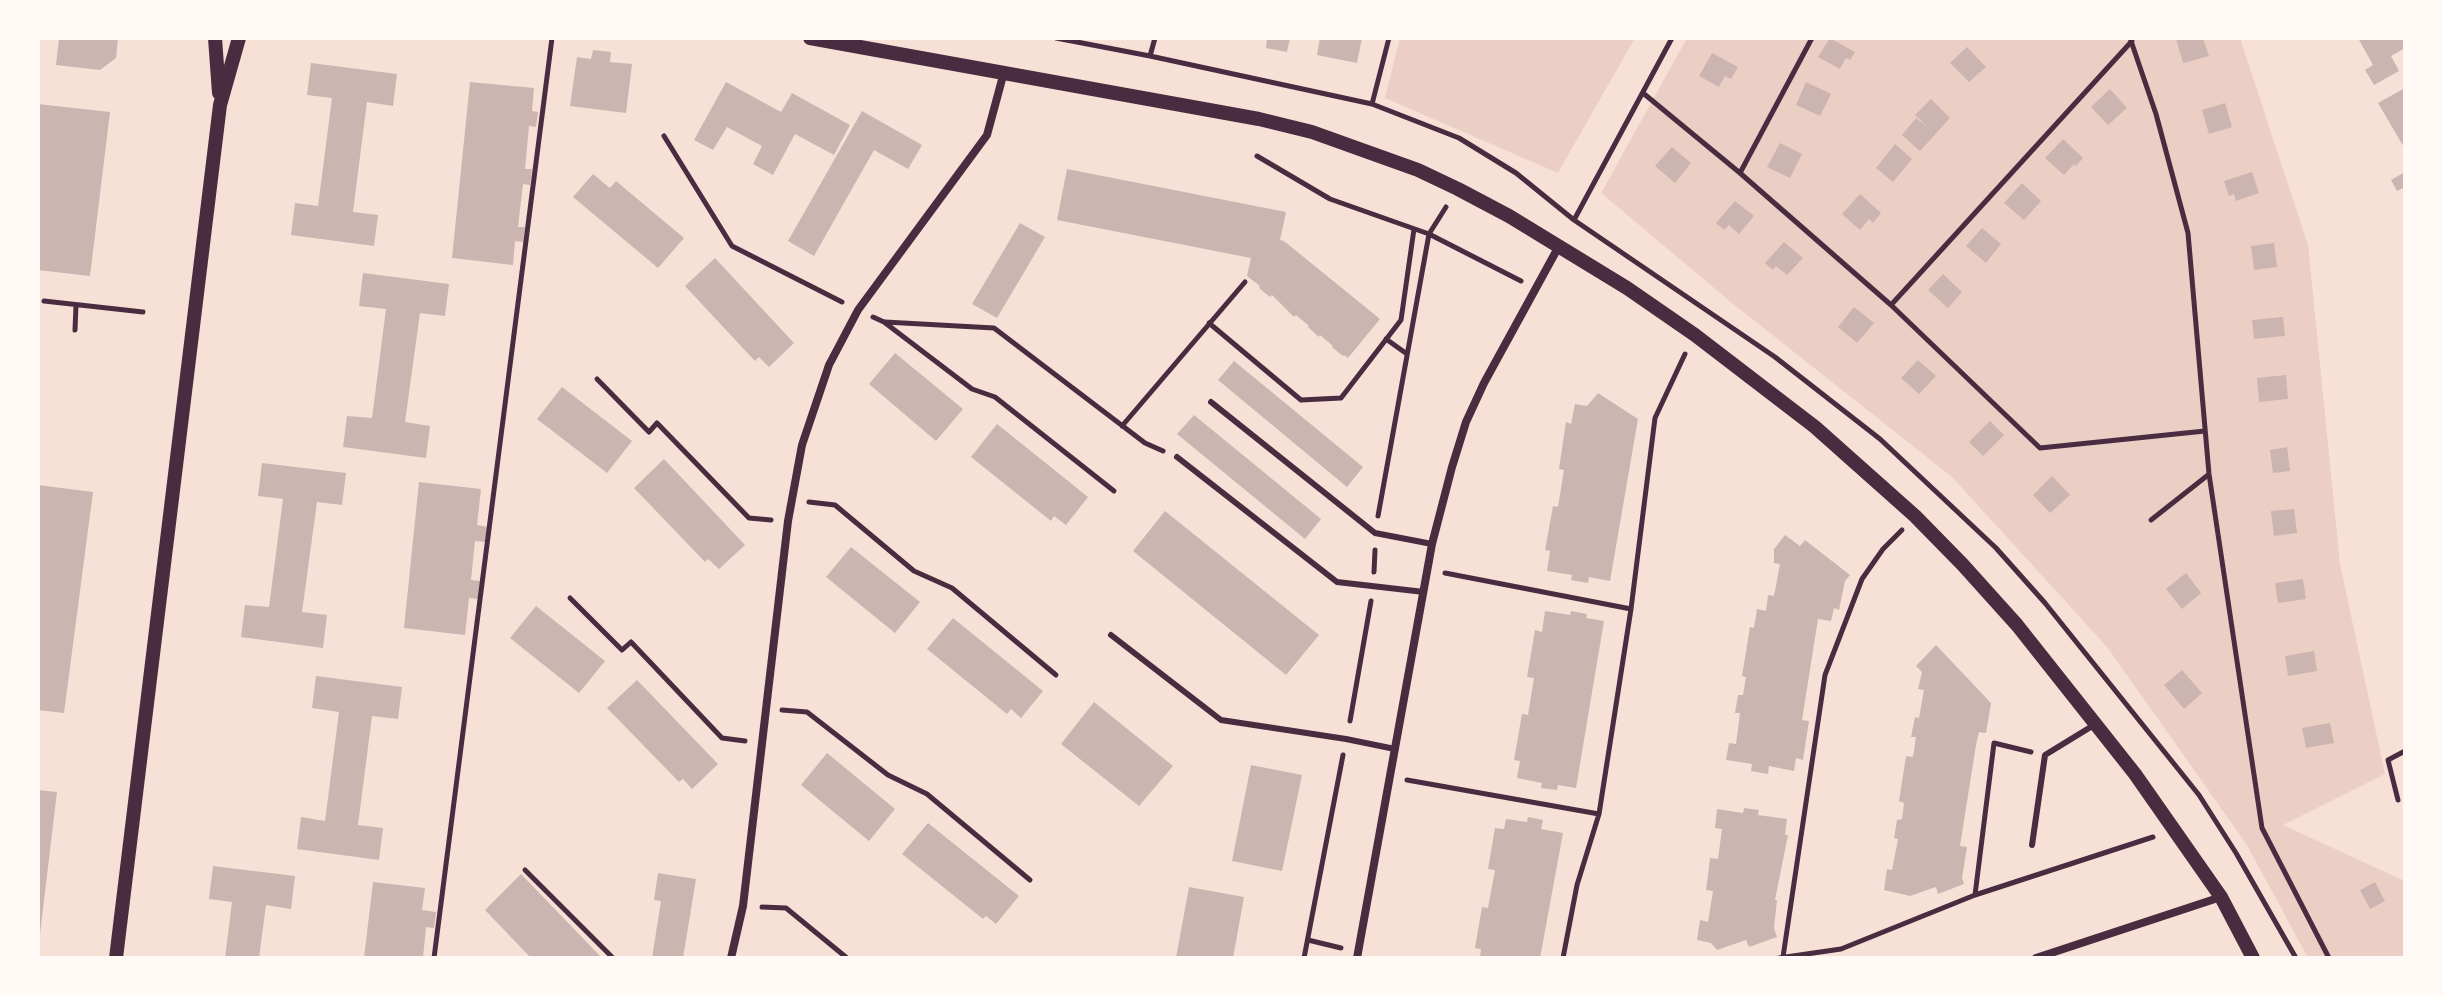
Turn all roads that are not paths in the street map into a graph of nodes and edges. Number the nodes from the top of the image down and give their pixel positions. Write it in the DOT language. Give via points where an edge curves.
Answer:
graph roads {
  1 [pos="215,38"];
  2 [pos="239,38"];
  3 [pos="810,38"];
  4 [pos="1004,72"];
  5 [pos="220,105"];
  6 [pos="1559,246"];
  7 [pos="1211,402"];
  8 [pos="1177,457"];
  9 [pos="1432,544"];
  10 [pos="1424,592"];
  11 [pos="1111,635"];
  12 [pos="2097,724"];
  13 [pos="1395,749"];
  14 [pos="2032,845"];
  15 [pos="2221,897"];
  16 [pos="1357,955"];
  17 [pos="116,958"];
  18 [pos="731,958"];
  19 [pos="2036,958"];
  20 [pos="2253,958"];
  1 -- 5 [label="street"];
  2 -- 5 [label="street"];
  3 -- 4 [label="street"];
  4 -- 6 [label="street" via="1312,132 1418,170"];
  4 -- 18 [label="street" via="987,135 858,310 829,365 802,445 788,521 743,906"];
  5 -- 17 [label="street"];
  6 -- 9 [label="street" via="1466,422"];
  6 -- 12 [label="street" via="1695,335 1815,427 1963,565"];
  7 -- 9 [label="lane" via="1375,533"];
  8 -- 10 [label="lane" via="1337,582"];
  9 -- 10 [label="street"];
  10 -- 13 [label="street"];
  11 -- 13 [label="lane" via="1221,720"];
  12 -- 14 [label="lane" via="2045,755"];
  12 -- 15 [label="street"];
  13 -- 16 [label="street"];
  15 -- 19 [label="street"];
  15 -- 20 [label="street"];
}
